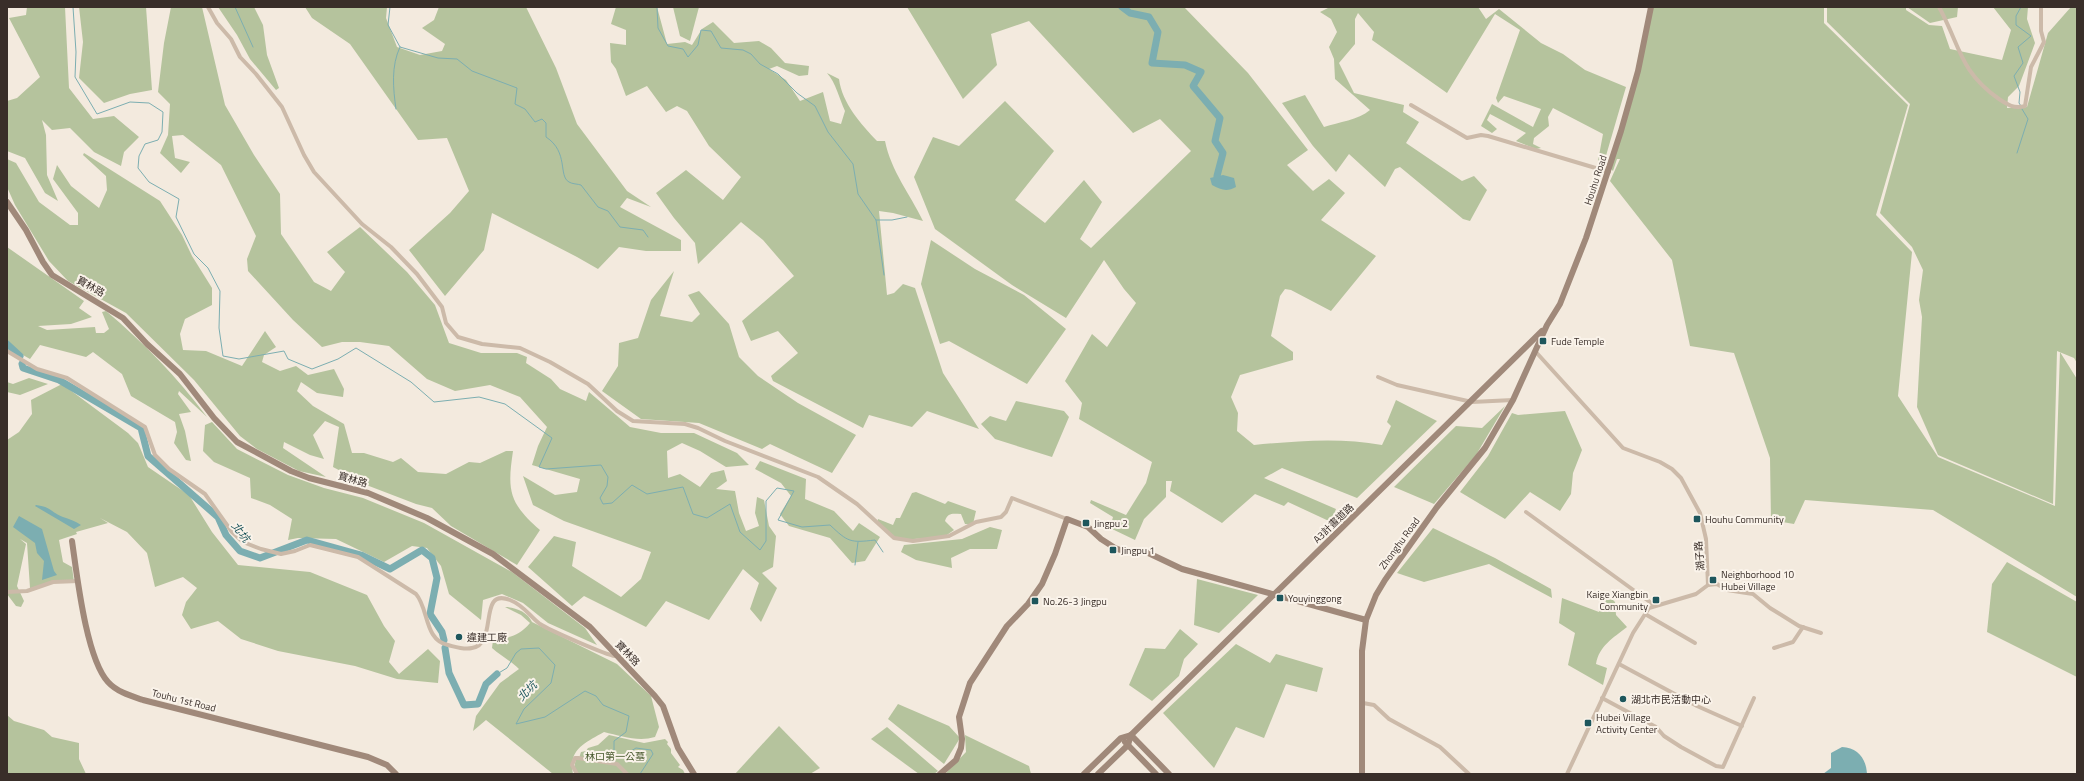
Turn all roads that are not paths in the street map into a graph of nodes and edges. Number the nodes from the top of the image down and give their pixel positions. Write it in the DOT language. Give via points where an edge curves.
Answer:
graph roads {
  1 [pos="208,7"];
  2 [pos="1651,7"];
  3 [pos="1938,7"];
  4 [pos="2041,7"];
  5 [pos="1411,105"];
  6 [pos="1609,172"];
  7 [pos="7,202"];
  8 [pos="1548,325"];
  9 [pos="7,351"];
  10 [pos="1535,351"];
  11 [pos="1378,377"];
  12 [pos="1513,400"];
  13 [pos="1472,402"];
  14 [pos="1526,512"];
  15 [pos="1067,518"];
  16 [pos="72,541"];
  17 [pos="78,581"];
  18 [pos="1708,585"];
  19 [pos="7,592"];
  20 [pos="1275,594"];
  21 [pos="1654,605"];
  22 [pos="1645,614"];
  23 [pos="1366,620"];
  24 [pos="1804,627"];
  25 [pos="1821,633"];
  26 [pos="1695,643"];
  27 [pos="1774,648"];
  28 [pos="615,656"];
  29 [pos="1619,664"];
  30 [pos="1602,698"];
  31 [pos="1754,698"];
  32 [pos="1362,704"];
  33 [pos="1742,726"];
  34 [pos="1131,735"];
  35 [pos="1121,738"];
  36 [pos="1128,745"];
  37 [pos="396,774"];
  38 [pos="577,774"];
  39 [pos="627,774"];
  40 [pos="694,774"];
  41 [pos="940,774"];
  42 [pos="1084,774"];
  43 [pos="1098,774"];
  44 [pos="1156,774"];
  45 [pos="1169,774"];
  46 [pos="1362,774"];
  47 [pos="1469,774"];
  48 [pos="1567,774"];
  1 -- 15 [label="street" via="217,23 231,39 240,57 282,107 314,172 362,224 391,247 417,274 442,307 446,323 458,337 482,344 520,348 544,359 588,384 617,411 633,421 685,424 818,476 857,504 894,538 913,541 950,536 976,522 1001,517 1012,498"];
  2 -- 6 [label="street, Houhu Road" via="1638,71"];
  3 -- 4 [label="street" via="1952,40 1972,76 1992,94 2017,108 2025,106 2031,67 2044,42 2041,31"];
  5 -- 6 [label="street" via="1467,138 1488,136"];
  6 -- 8 [label="street, Houhu Road" via="1566,290"];
  7 -- 28 [label="street, 寶林路" via="50,272 123,318 180,374 214,418 237,442 291,471 368,493 427,518 474,543 520,573 583,621"];
  8 -- 10 [label="street, Houhu Road"];
  8 -- 13 [label="street, A3計畫道路"];
  9 -- 28 [label="street" via="37,369 67,378 145,427 155,455 206,494 232,532 243,542 281,554 310,545 368,562 416,594 420,599 430,632 446,645 474,648 484,642 493,602 508,599 527,609 540,624"];
  10 -- 12 [label="street, Zhonghu Road"];
  10 -- 18 [label="street, 湖子路" via="1623,448 1667,465 1681,478 1695,502 1703,525 1708,556"];
  11 -- 13 [label="street" via="1397,385"];
  12 -- 13 [label="street"];
  12 -- 23 [label="street, Zhonghu Road" via="1479,458 1437,507 1385,580"];
  13 -- 20 [label="street, A3計畫道路"];
  14 -- 21 [label="street"];
  15 -- 20 [label="street" via="1088,527 1115,548 1128,552 1144,551 1182,569"];
  15 -- 41 [label="street" via="1042,584 1028,604 1007,626 970,683 959,717 962,748 956,760"];
  16 -- 17 [label="street, Touhu 1st Road"];
  17 -- 19 [label="street" via="53,582 27,591"];
  17 -- 37 [label="street, Touhu 1st Road" via="96,661 109,683 120,690 144,700 368,757 387,765"];
  18 -- 21 [label="street, 湖子路" via="1696,594"];
  18 -- 24 [label="street" via="1717,584 1727,590 1753,594 1770,608"];
  20 -- 23 [label="street"];
  20 -- 34 [label="street, A3計畫道路"];
  21 -- 22 [label="street"];
  22 -- 26 [label="street"];
  22 -- 29 [label="street" via="1633,632"];
  23 -- 32 [label="street, Zhonghu Road" via="1362,651"];
  24 -- 25 [label="street"];
  24 -- 27 [label="street" via="1793,642"];
  28 -- 40 [label="street, 寶林路" via="663,706 678,748"];
  29 -- 30 [label="street"];
  29 -- 33 [label="street" via="1697,706"];
  30 -- 33 [label="street" via="1656,727 1664,736 1716,766 1723,767"];
  30 -- 48 [label="street"];
  31 -- 33 [label="street"];
  32 -- 46 [label="street, Zhonghu Road"];
  32 -- 47 [label="street" via="1374,705 1389,719 1440,747"];
  34 -- 35 [label="street"];
  34 -- 36 [label="street"];
  34 -- 45 [label="street"];
  35 -- 36 [label="street"];
  35 -- 42 [label="street"];
  36 -- 43 [label="street"];
  36 -- 44 [label="street"];
  38 -- 39 [label="street" via="572,765 575,758 617,764"];
}
